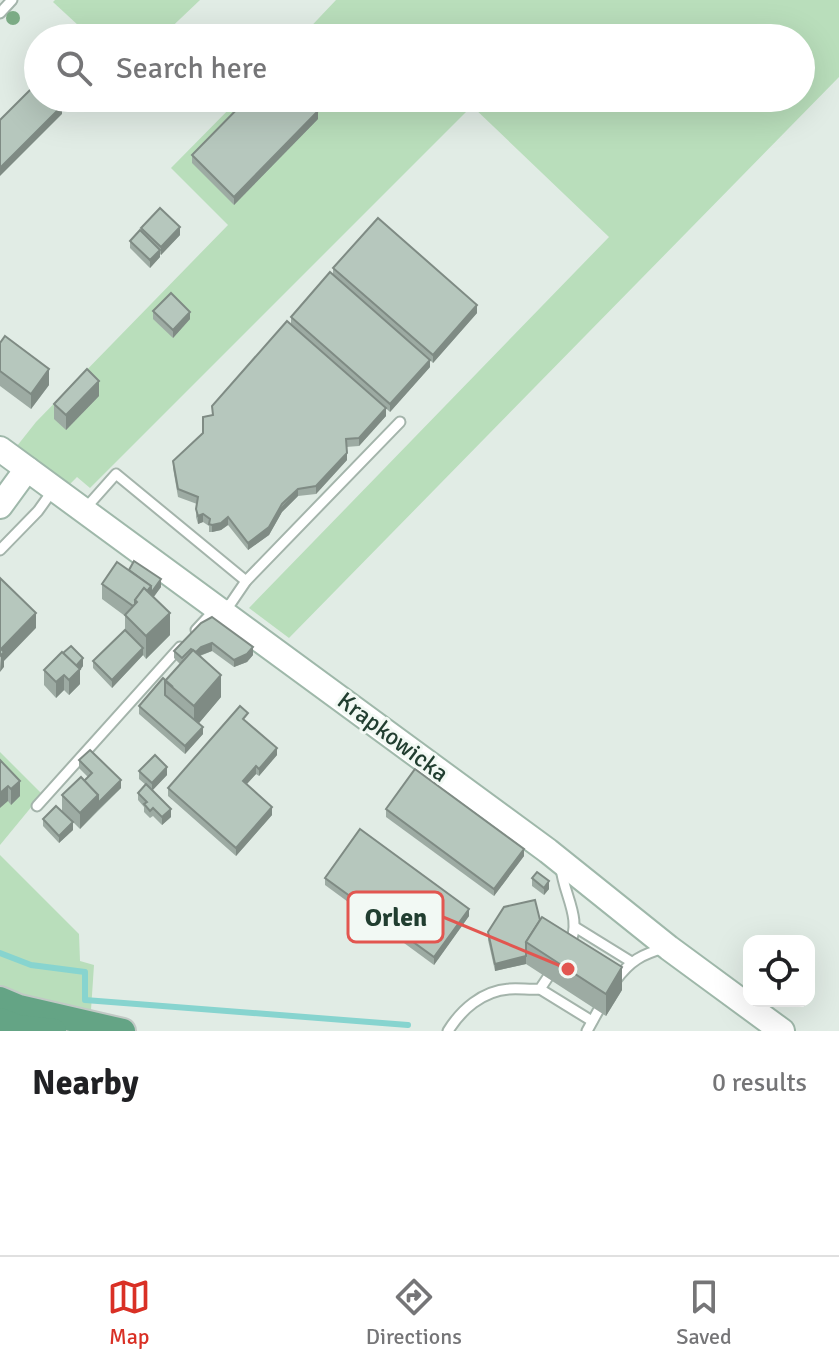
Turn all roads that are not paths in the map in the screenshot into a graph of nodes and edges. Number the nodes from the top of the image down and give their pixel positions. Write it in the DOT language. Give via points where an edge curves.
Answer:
graph roads {
  1 [pos="12,0"];
  2 [pos="0,13"];
  3 [pos="400,422"];
  4 [pos="0,449"];
  5 [pos="27,469"];
  6 [pos="54,488"];
  7 [pos="0,506"];
  8 [pos="84,510"];
  9 [pos="0,550"];
  10 [pos="246,581"];
  11 [pos="220,609"];
  12 [pos="37,806"];
  13 [pos="560,861"];
  14 [pos="575,927"];
  15 [pos="669,948"];
  16 [pos="565,953"];
  17 [pos="630,961"];
  18 [pos="548,977"];
  19 [pos="614,984"];
  20 [pos="540,989"];
  21 [pos="0,999"];
  22 [pos="598,1011"];
  23 [pos="0,1020"];
  24 [pos="590,1026"];
  25 [pos="54,1031"];
  26 [pos="123,1031"];
  27 [pos="448,1031"];
  28 [pos="782,1031"];
  1 -- 2 [label="lane"];
  3 -- 10 [label="lane"];
  4 -- 5 [label="street, Krapkowicka"];
  5 -- 6 [label="street, Krapkowicka"];
  5 -- 7 [label="street"];
  6 -- 8 [label="street, Krapkowicka"];
  6 -- 9 [label="lane"];
  8 -- 10 [label="lane" via="116,474"];
  8 -- 11 [label="street, Krapkowicka"];
  10 -- 11 [label="lane"];
  11 -- 12 [label="lane"];
  11 -- 13 [label="street, Krapkowicka"];
  13 -- 14 [label="lane"];
  13 -- 15 [label="street, Krapkowicka"];
  14 -- 16 [label="lane"];
  14 -- 17 [label="lane"];
  15 -- 17 [label="lane"];
  15 -- 28 [label="street, Krapkowicka"];
  17 -- 19 [label="lane"];
  18 -- 20 [label="lane"];
  20 -- 24 [label="lane"];
  20 -- 27 [label="lane" via="508,989 484,997 458,1015"];
  21 -- 26 [label="main road"];
  22 -- 24 [label="lane"];
  23 -- 25 [label="main road"];
}
